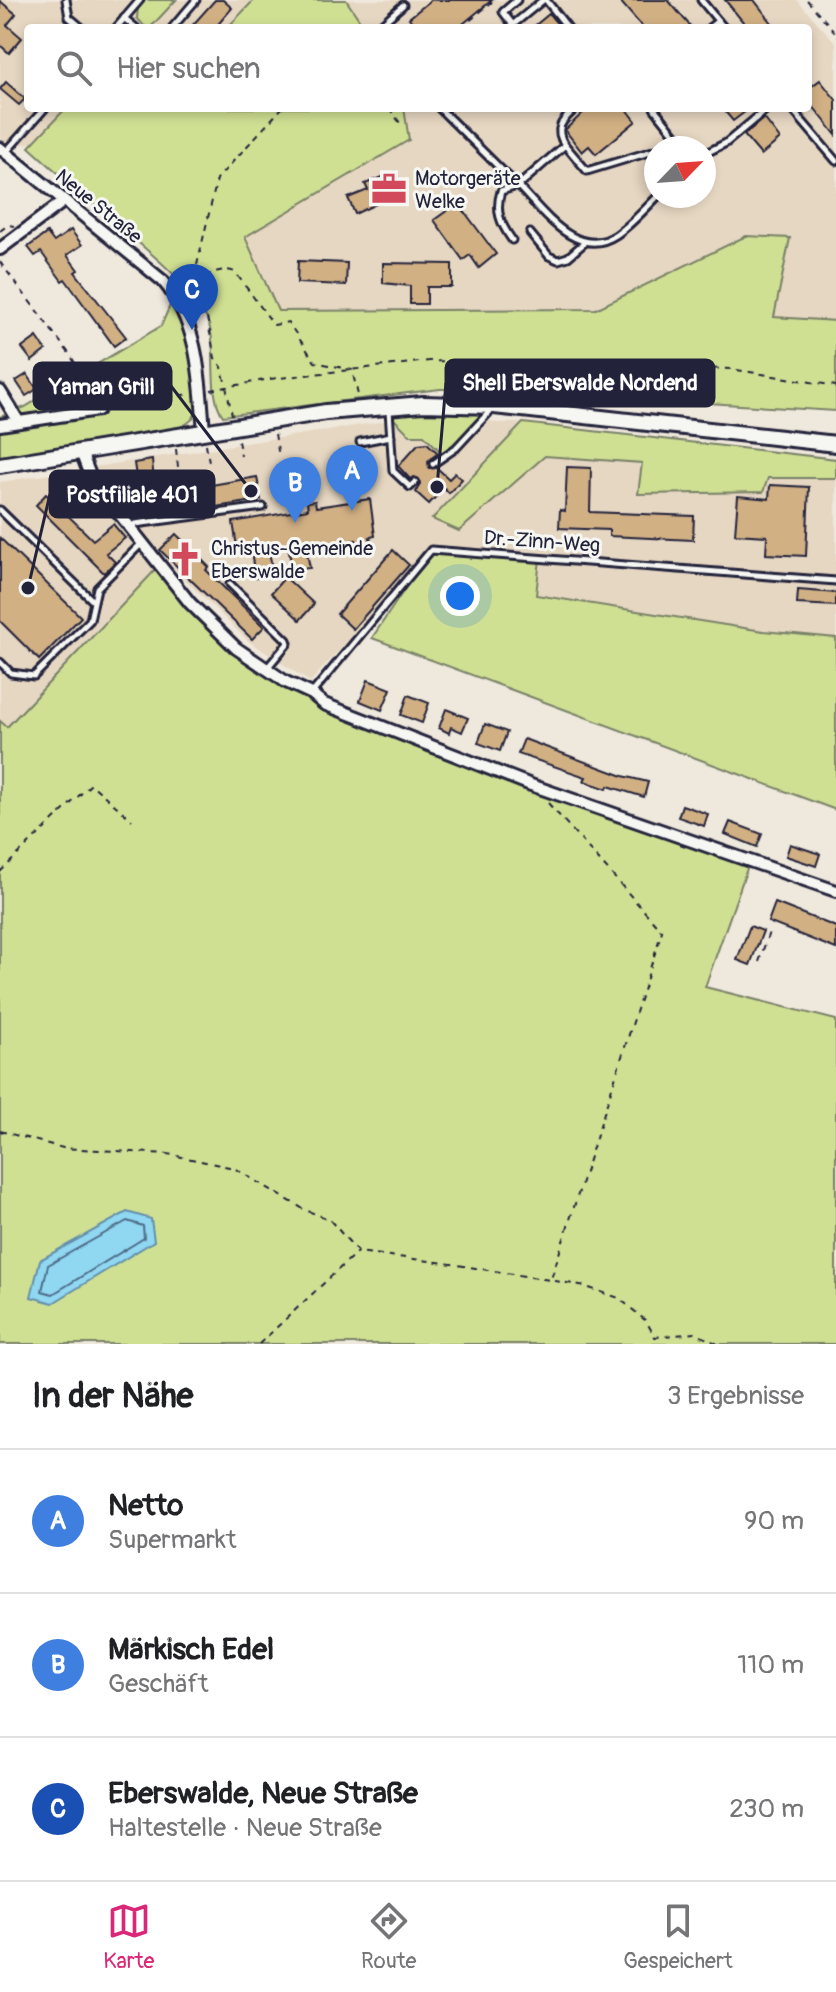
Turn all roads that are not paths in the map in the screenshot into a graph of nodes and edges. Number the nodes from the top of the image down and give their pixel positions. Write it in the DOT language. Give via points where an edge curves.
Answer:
graph roads {
  1 [pos="66,0"];
  2 [pos="140,0"];
  3 [pos="196,0"];
  4 [pos="517,0"];
  5 [pos="545,0"];
  6 [pos="701,0"];
  7 [pos="403,5"];
  8 [pos="124,18"];
  9 [pos="718,21"];
  10 [pos="77,24"];
  11 [pos="119,24"];
  12 [pos="131,24"];
  13 [pos="175,24"];
  14 [pos="382,24"];
  15 [pos="510,24"];
  16 [pos="514,24"];
  17 [pos="565,24"];
  18 [pos="714,24"];
  19 [pos="721,24"];
  20 [pos="41,112"];
  21 [pos="443,112"];
  22 [pos="571,112"];
  23 [pos="657,112"];
  24 [pos="763,112"];
  25 [pos="794,112"];
  26 [pos="676,136"];
  27 [pos="565,145"];
  28 [pos="716,148"];
  29 [pos="3,151"];
  30 [pos="644,153"];
  31 [pos="836,161"];
  32 [pos="518,186"];
  33 [pos="64,201"];
  34 [pos="645,208"];
  35 [pos="530,233"];
  36 [pos="512,240"];
  37 [pos="584,243"];
  38 [pos="0,249"];
  39 [pos="0,391"];
  40 [pos="389,405"];
  41 [pos="494,406"];
  42 [pos="98,410"];
  43 [pos="19,422"];
  44 [pos="0,425"];
  45 [pos="391,436"];
  46 [pos="205,438"];
  47 [pos="360,442"];
  48 [pos="836,444"];
  49 [pos="81,452"];
  50 [pos="433,464"];
  51 [pos="0,465"];
  52 [pos="415,482"];
  53 [pos="263,507"];
  54 [pos="0,510"];
  55 [pos="130,529"];
  56 [pos="141,544"];
  57 [pos="836,581"];
  58 [pos="230,584"];
  59 [pos="94,601"];
  60 [pos="0,662"];
  61 [pos="266,669"];
  62 [pos="312,694"];
  63 [pos="836,891"];
  1 -- 10 [label="lane" via="69,17"];
  2 -- 8 [label="lane"];
  3 -- 13 [label="lane"];
  4 -- 15 [label="lane" via="503,12"];
  5 -- 16 [label="lane"];
  5 -- 17 [label="lane"];
  6 -- 9 [label="lane"];
  7 -- 14 [label="lane"];
  8 -- 11 [label="lane"];
  8 -- 12 [label="lane"];
  9 -- 18 [label="lane"];
  9 -- 19 [label="lane"];
  20 -- 29 [label="lane"];
  21 -- 32 [label="lane"];
  22 -- 27 [label="lane" via="559,126"];
  23 -- 26 [label="lane"];
  24 -- 28 [label="lane"];
  25 -- 31 [label="lane"];
  27 -- 30 [label="lane" via="587,171"];
  27 -- 32 [label="lane"];
  29 -- 33 [label="street, Neue Straße"];
  32 -- 36 [label="lane" via="501,191 497,212"];
  32 -- 37 [label="lane" via="572,239"];
  33 -- 38 [label="street"];
  33 -- 46 [label="street, Neue Straße" via="163,281 186,314"];
  34 -- 37 [label="lane" via="617,234"];
  35 -- 37 [label="lane" via="558,260"];
  39 -- 43 [label="street"];
  40 -- 41 [label="main road"];
  40 -- 45 [label="lane"];
  40 -- 46 [label="main road" via="234,428"];
  41 -- 48 [label="main road"];
  41 -- 50 [label="lane" via="456,448"];
  42 -- 43 [label="street"];
  43 -- 44 [label="street"];
  45 -- 47 [label="lane"];
  45 -- 52 [label="lane" via="393,471 410,487"];
  46 -- 49 [label="main road"];
  49 -- 51 [label="main road"];
  49 -- 55 [label="street" via="91,478"];
  53 -- 55 [label="lane" via="135,524"];
  54 -- 59 [label="lane"];
  55 -- 56 [label="street"];
  56 -- 59 [label="lane" via="97,588"];
  56 -- 61 [label="street" via="209,621"];
  57 -- 62 [label="lane, Dr.-Zinn-Weg" via="431,550"];
  58 -- 61 [label="lane" via="287,640"];
  59 -- 60 [label="lane" via="90,620 34,676 11,673"];
  61 -- 62 [label="street"];
  62 -- 63 [label="street" via="324,704 531,785"];
}
